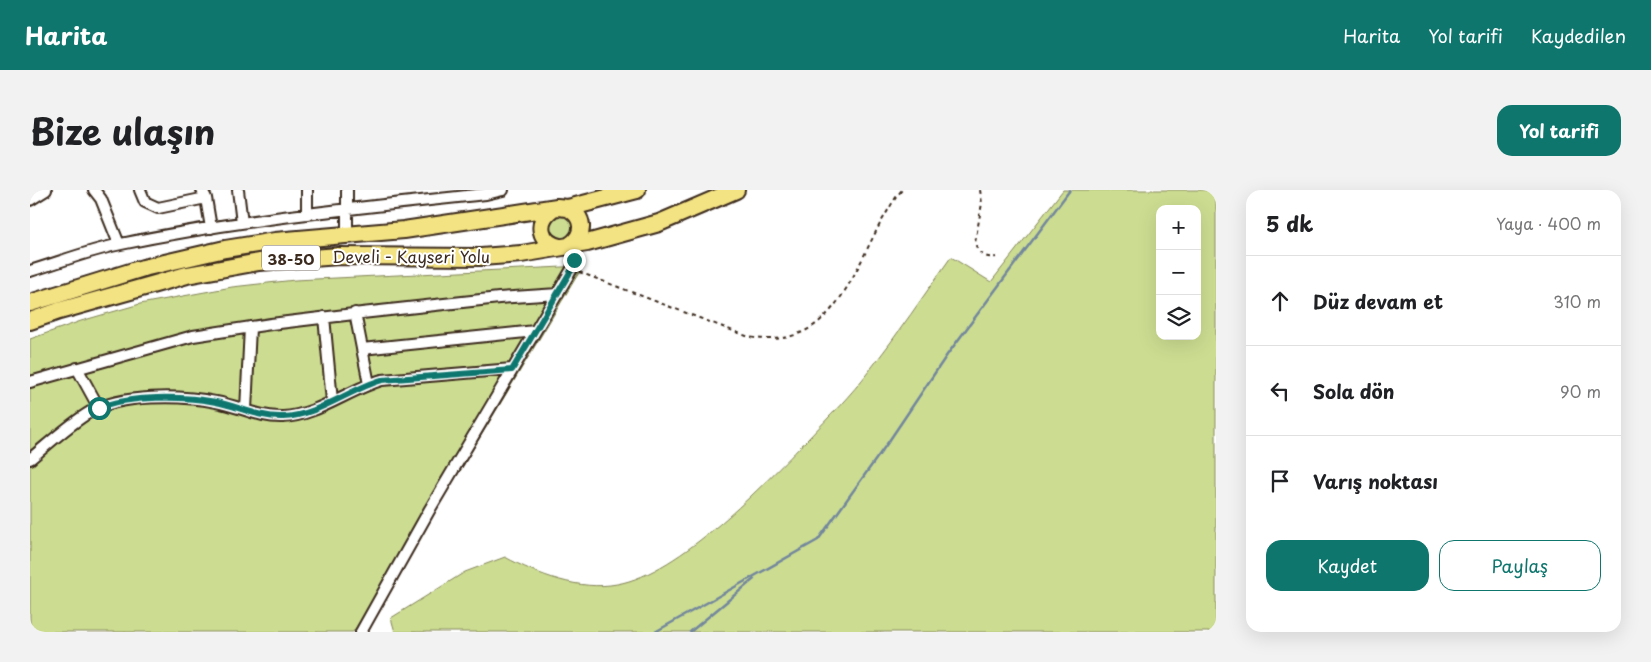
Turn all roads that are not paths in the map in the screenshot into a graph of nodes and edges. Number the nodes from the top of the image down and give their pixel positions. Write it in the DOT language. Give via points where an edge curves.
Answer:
graph roads {
  1 [pos="46,190"];
  2 [pos="94,190"];
  3 [pos="140,190"];
  4 [pos="238,190"];
  5 [pos="307,190"];
  6 [pos="347,190"];
  7 [pos="503,190"];
  8 [pos="637,190"];
  9 [pos="736,190"];
  10 [pos="204,194"];
  11 [pos="30,200"];
  12 [pos="346,209"];
  13 [pos="560,209"];
  14 [pos="306,214"];
  15 [pos="242,223"];
  16 [pos="211,228"];
  17 [pos="348,235"];
  18 [pos="119,244"];
  19 [pos="565,247"];
  20 [pos="30,271"];
  21 [pos="558,294"];
  22 [pos="30,303"];
  23 [pos="355,314"];
  24 [pos="324,317"];
  25 [pos="30,321"];
  26 [pos="250,327"];
  27 [pos="535,331"];
  28 [pos="362,349"];
  29 [pos="77,368"];
  30 [pos="512,370"];
  31 [pos="30,382"];
  32 [pos="369,384"];
  33 [pos="332,401"];
  34 [pos="99,408"];
  35 [pos="246,410"];
  36 [pos="30,459"];
  37 [pos="361,632"];
  1 -- 11 [label="street"];
  2 -- 18 [label="street" via="101,199"];
  3 -- 10 [label="street" via="146,202 158,208"];
  4 -- 15 [label="street"];
  5 -- 14 [label="street"];
  6 -- 12 [label="street"];
  7 -- 12 [label="street"];
  8 -- 13 [label="highway, Develi - Kayseri Yolu / 38-50"];
  9 -- 19 [label="highway, Develi - Kayseri Yolu / 38-50" via="659,223"];
  10 -- 16 [label="street"];
  12 -- 14 [label="street"];
  12 -- 17 [label="street"];
  13 -- 17 [label="highway, Develi - Kayseri Yolu / 38-50"];
  13 -- 19 [label="highway" via="576,214 581,223 578,238"];
  13 -- 19 [label="highway" via="544,216 541,231 550,244"];
  14 -- 15 [label="street"];
  15 -- 16 [label="street"];
  16 -- 18 [label="street"];
  17 -- 22 [label="highway, Develi - Kayseri Yolu / 38-50" via="275,241 200,254"];
  18 -- 20 [label="street"];
  19 -- 21 [label="street" via="573,255 572,269"];
  19 -- 25 [label="highway, Develi - Kayseri Yolu / 38-50" via="481,257 339,256 258,262 187,275"];
  21 -- 23 [label="street"];
  21 -- 27 [label="street"];
  23 -- 24 [label="street"];
  23 -- 28 [label="street"];
  24 -- 26 [label="street"];
  24 -- 33 [label="street"];
  26 -- 29 [label="street" via="193,336"];
  26 -- 35 [label="street"];
  27 -- 28 [label="street"];
  27 -- 30 [label="street"];
  28 -- 32 [label="street"];
  29 -- 31 [label="street"];
  29 -- 34 [label="street"];
  30 -- 32 [label="street" via="391,378"];
  30 -- 37 [label="street"];
  32 -- 33 [label="street"];
  33 -- 35 [label="street" via="285,417"];
  34 -- 35 [label="street" via="130,399 174,398 216,402"];
  34 -- 36 [label="street"];
}
